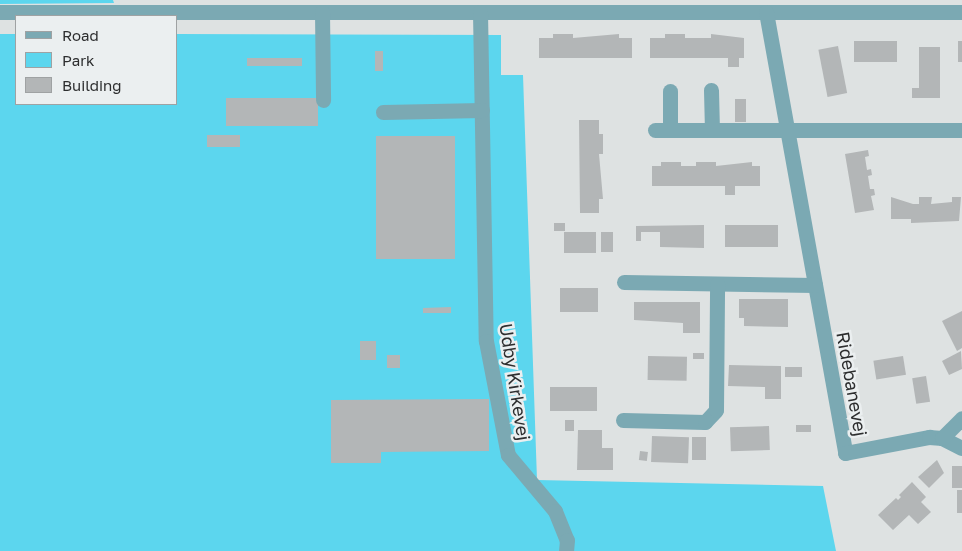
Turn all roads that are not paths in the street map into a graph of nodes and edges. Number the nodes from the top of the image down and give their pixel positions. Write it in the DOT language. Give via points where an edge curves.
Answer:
graph roads {
  1 [pos="611,6"];
  2 [pos="0,12"];
  3 [pos="322,12"];
  4 [pos="480,12"];
  5 [pos="766,12"];
  6 [pos="962,12"];
  7 [pos="712,90"];
  8 [pos="670,91"];
  9 [pos="323,100"];
  10 [pos="482,110"];
  11 [pos="383,112"];
  12 [pos="712,130"];
  13 [pos="789,130"];
  14 [pos="962,130"];
  15 [pos="624,282"];
  16 [pos="717,284"];
  17 [pos="815,285"];
  18 [pos="962,418"];
  19 [pos="623,420"];
  20 [pos="942,438"];
  21 [pos="962,448"];
  22 [pos="566,551"];
  1 -- 4 [label="street"];
  1 -- 5 [label="street"];
  2 -- 3 [label="street"];
  3 -- 4 [label="street"];
  3 -- 9 [label="street"];
  4 -- 10 [label="street, Udby Kirkevej"];
  5 -- 6 [label="street"];
  5 -- 13 [label="street, Ridebanevej"];
  7 -- 12 [label="street"];
  8 -- 12 [label="street" via="662,130"];
  10 -- 11 [label="street"];
  10 -- 22 [label="street, Udby Kirkevej" via="486,341 508,455 555,511 567,540"];
  12 -- 13 [label="street"];
  13 -- 14 [label="street"];
  13 -- 17 [label="street, Ridebanevej"];
  15 -- 16 [label="street"];
  16 -- 17 [label="street"];
  16 -- 19 [label="street" via="716,410 706,422"];
  17 -- 20 [label="street, Ridebanevej" via="845,453 929,437"];
  18 -- 20 [label="street"];
  20 -- 21 [label="street, Ridebanevej"];
}
